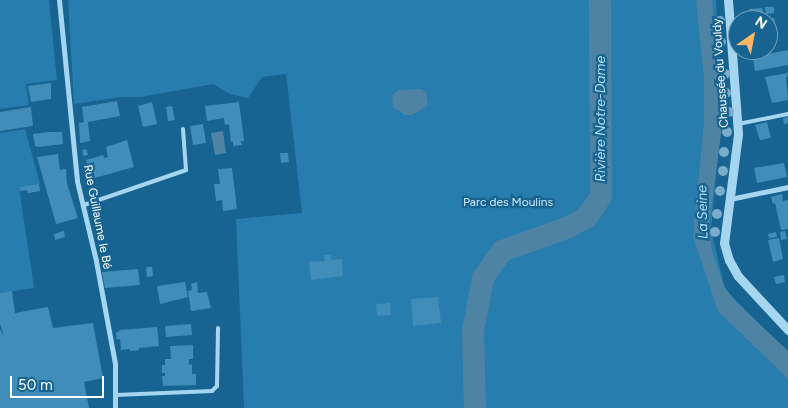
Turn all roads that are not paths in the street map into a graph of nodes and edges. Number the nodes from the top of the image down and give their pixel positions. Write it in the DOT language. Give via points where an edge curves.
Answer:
graph roads {
  1 [pos="59,0"];
  2 [pos="728,0"];
  3 [pos="788,114"];
  4 [pos="738,124"];
  5 [pos="183,129"];
  6 [pos="788,187"];
  7 [pos="730,199"];
  8 [pos="84,205"];
  9 [pos="218,328"];
  10 [pos="788,330"];
  11 [pos="116,395"];
  12 [pos="115,408"];
  1 -- 8 [label="street, Rue Guillaume le Bé" via="77,181"];
  2 -- 4 [label="street, Chaussée du Vouldy"];
  3 -- 4 [label="lane"];
  4 -- 7 [label="street, Chaussée du Vouldy"];
  5 -- 8 [label="lane" via="186,170"];
  6 -- 7 [label="street"];
  7 -- 10 [label="street, Chaussée du Vouldy" via="724,243 729,260 751,292"];
  8 -- 11 [label="street, Rue Guillaume le Bé" via="115,364"];
  9 -- 11 [label="lane" via="217,386 212,392"];
  11 -- 12 [label="street, Rue Guillaume le Bé"];
}
